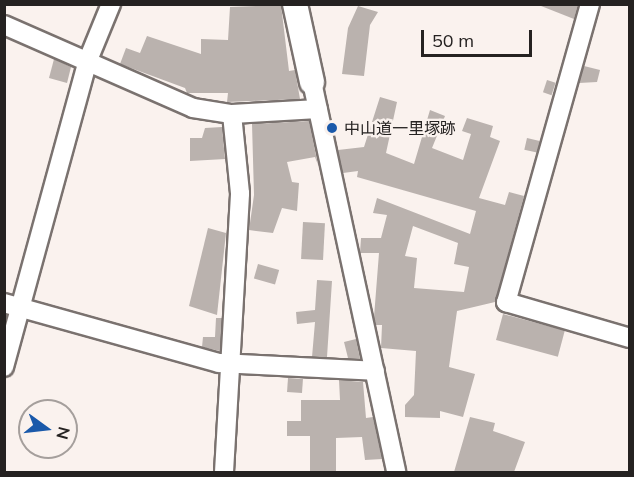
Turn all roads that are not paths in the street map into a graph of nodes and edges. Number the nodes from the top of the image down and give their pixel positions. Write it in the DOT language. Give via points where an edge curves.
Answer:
graph roads {
  1 [pos="111,4"];
  2 [pos="295,4"];
  3 [pos="590,4"];
  4 [pos="4,25"];
  5 [pos="88,60"];
  6 [pos="312,82"];
  7 [pos="318,110"];
  8 [pos="232,114"];
  9 [pos="13,306"];
  10 [pos="630,338"];
  11 [pos="230,365"];
  12 [pos="4,367"];
  13 [pos="375,371"];
  14 [pos="224,472"];
  15 [pos="396,472"];
  1 -- 5 [label="street"];
  2 -- 6 [label="street"];
  3 -- 10 [label="street" via="506,302"];
  4 -- 5 [label="street"];
  5 -- 8 [label="street" via="193,108"];
  5 -- 9 [label="street"];
  6 -- 7 [label="street"];
  7 -- 8 [label="street"];
  7 -- 13 [label="street"];
  8 -- 11 [label="street" via="240,193"];
  9 -- 11 [label="street"];
  9 -- 12 [label="street"];
  11 -- 13 [label="street"];
  11 -- 14 [label="street"];
  13 -- 15 [label="street"];
}
